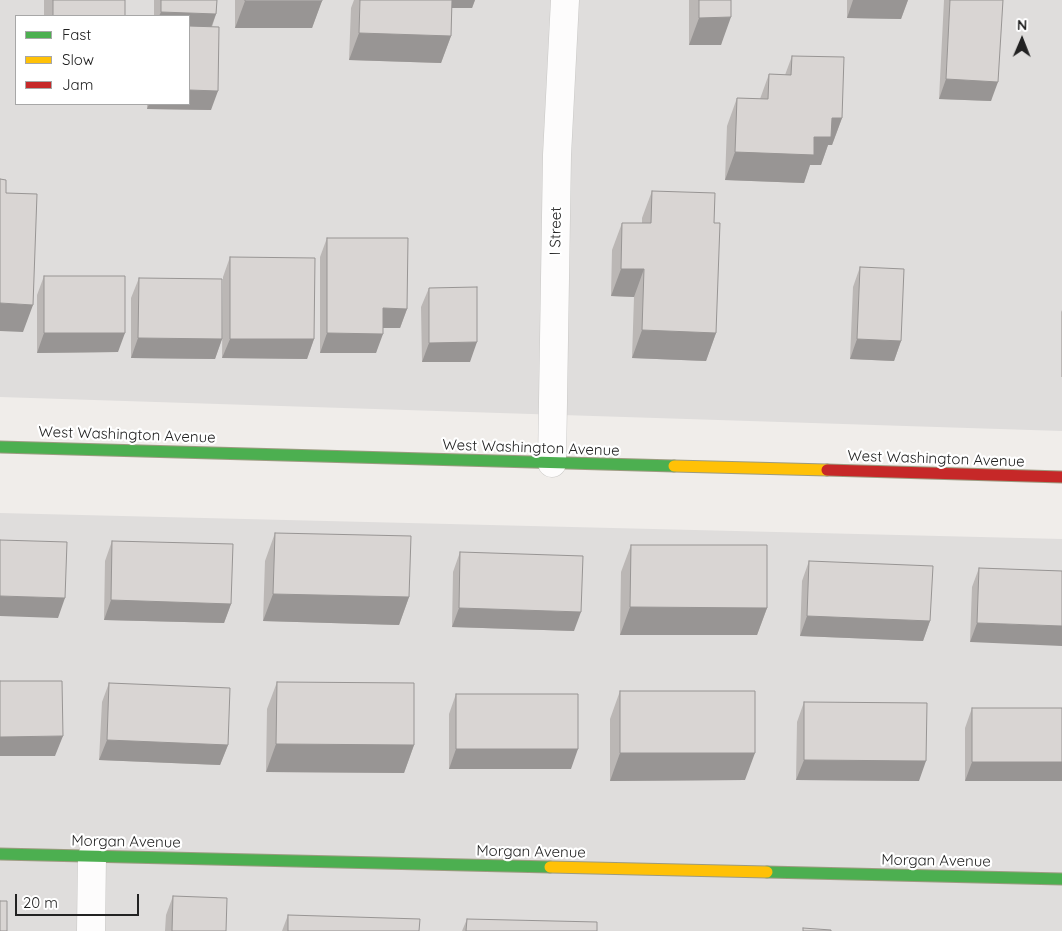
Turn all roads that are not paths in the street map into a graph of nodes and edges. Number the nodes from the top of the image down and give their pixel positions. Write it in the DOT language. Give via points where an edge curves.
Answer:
graph roads {
  1 [pos="565,0"];
  2 [pos="0,446"];
  3 [pos="552,463"];
  4 [pos="1062,477"];
  5 [pos="0,854"];
  6 [pos="92,856"];
  7 [pos="1062,880"];
  8 [pos="92,931"];
  1 -- 3 [label="street, I Street" via="557,155"];
  2 -- 3 [label="main road, West Washington Avenue"];
  3 -- 4 [label="main road, West Washington Avenue"];
  5 -- 6 [label="main road, Morgan Avenue"];
  6 -- 7 [label="main road, Morgan Avenue"];
  6 -- 8 [label="street"];
}
